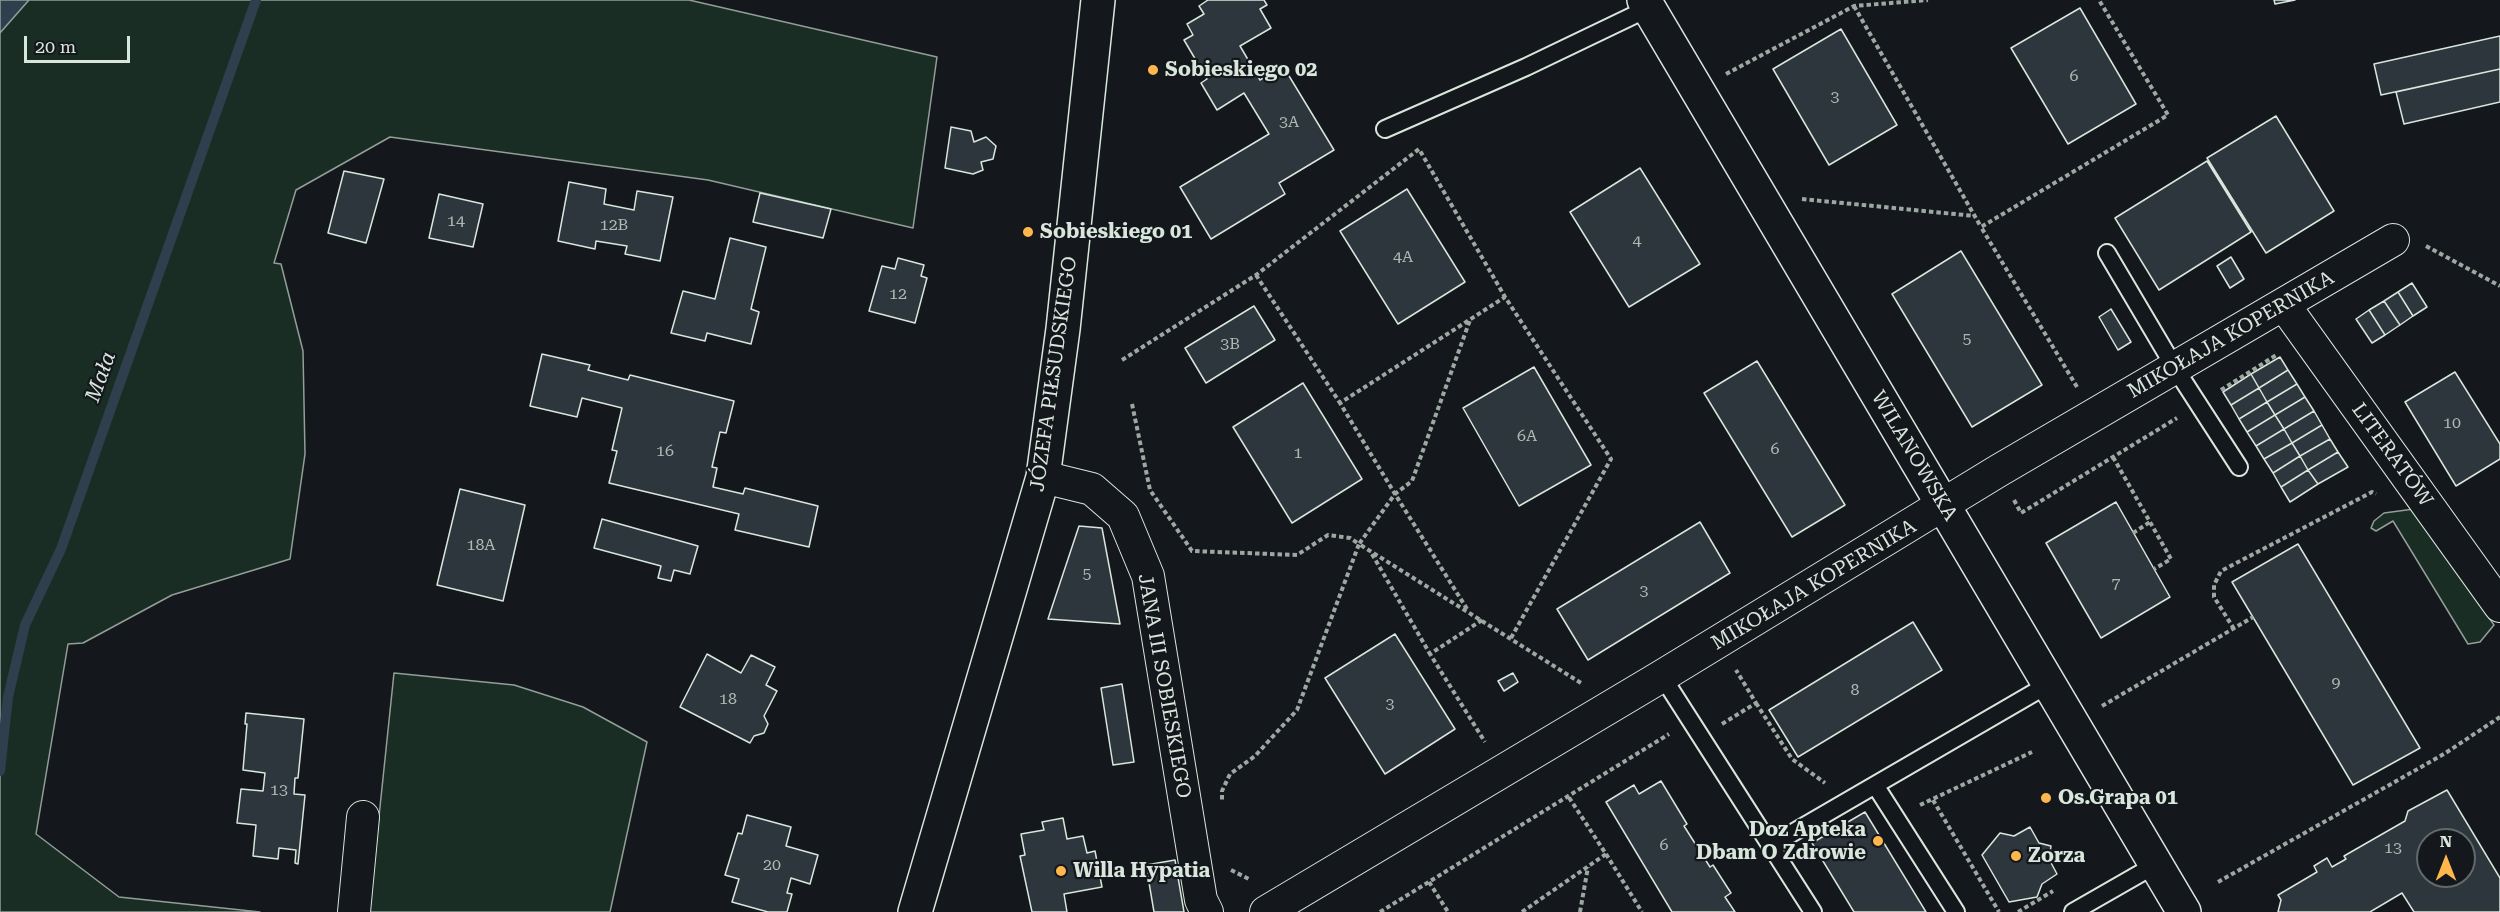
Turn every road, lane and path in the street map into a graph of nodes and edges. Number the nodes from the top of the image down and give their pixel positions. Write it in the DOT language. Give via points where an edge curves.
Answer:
graph roads {
  1 [pos="1098,0"];
  2 [pos="1928,0"];
  3 [pos="2099,0"];
  4 [pos="1647,4"];
  5 [pos="1854,6"];
  6 [pos="1722,76"];
  7 [pos="1385,129"];
  8 [pos="1798,199"];
  9 [pos="1975,216"];
  10 [pos="1981,226"];
  11 [pos="2393,240"];
  12 [pos="2107,253"];
  13 [pos="1256,275"];
  14 [pos="2500,286"];
  15 [pos="1505,297"];
  16 [pos="2283,305"];
  17 [pos="1470,319"];
  18 [pos="2306,336"];
  19 [pos="1122,360"];
  20 [pos="2175,368"];
  21 [pos="2079,391"];
  22 [pos="1340,403"];
  23 [pos="1132,404"];
  24 [pos="2199,404"];
  25 [pos="2113,457"];
  26 [pos="2239,467"];
  27 [pos="1043,477"];
  28 [pos="1395,494"];
  29 [pos="2381,496"];
  30 [pos="1944,506"];
  31 [pos="2021,513"];
  32 [pos="2150,522"];
  33 [pos="2133,533"];
  34 [pos="1359,544"];
  35 [pos="1371,552"];
  36 [pos="2154,569"];
  37 [pos="2500,606"];
  38 [pos="1469,612"];
  39 [pos="2253,618"];
  40 [pos="1482,620"];
  41 [pos="2234,629"];
  42 [pos="1511,638"];
  43 [pos="1430,654"];
  44 [pos="1733,666"];
  45 [pos="1662,676"];
  46 [pos="2049,684"];
  47 [pos="1587,687"];
  48 [pos="1756,703"];
  49 [pos="2102,706"];
  50 [pos="2500,717"];
  51 [pos="1691,721"];
  52 [pos="1487,745"];
  53 [pos="2032,752"];
  54 [pos="1831,787"];
  55 [pos="1879,792"];
  56 [pos="1568,796"];
  57 [pos="1933,801"];
  58 [pos="1221,812"];
  59 [pos="363,817"];
  60 [pos="1770,846"];
  61 [pos="1606,854"];
  62 [pos="1227,861"];
  63 [pos="2155,865"];
  64 [pos="1588,866"];
  65 [pos="1252,881"];
  66 [pos="1429,882"];
  67 [pos="2218,882"];
  68 [pos="354,912"];
  69 [pos="915,912"];
  70 [pos="1208,912"];
  71 [pos="1266,912"];
  72 [pos="1380,912"];
  73 [pos="1448,912"];
  74 [pos="1522,912"];
  75 [pos="1580,912"];
  76 [pos="1642,912"];
  77 [pos="1812,912"];
  78 [pos="1956,912"];
  79 [pos="1999,912"];
  80 [pos="2073,912"];
  81 [pos="2184,912"];
  1 -- 27 [label="main road, JÓZEFA PIŁSUDSKIEGO" via="1066,306"];
  2 -- 5 [label="path"];
  3 -- 10 [label="path" via="2168,116"];
  4 -- 7 [label="lane" via="1526,67"];
  4 -- 30 [label="main road, WILANOWSKA"];
  5 -- 6 [label="path"];
  5 -- 9 [label="path"];
  8 -- 9 [label="path"];
  9 -- 10 [label="path"];
  10 -- 21 [label="path"];
  11 -- 14 [label="path" via="2425,246"];
  11 -- 16 [label="street, MIKOŁAJA KOPERNIKA"];
  12 -- 20 [label="lane"];
  13 -- 15 [label="path" via="1419,149"];
  13 -- 19 [label="path"];
  13 -- 22 [label="path"];
  15 -- 17 [label="path"];
  15 -- 42 [label="path" via="1611,459"];
  16 -- 18 [label="street, LITERATÓW"];
  16 -- 20 [label="street, MIKOŁAJA KOPERNIKA"];
  17 -- 22 [label="path"];
  17 -- 28 [label="path" via="1412,482"];
  18 -- 24 [label="path"];
  18 -- 37 [label="street, LITERATÓW"];
  20 -- 24 [label="lane"];
  20 -- 30 [label="street, MIKOŁAJA KOPERNIKA"];
  22 -- 28 [label="path"];
  23 -- 34 [label="path" via="1150,490 1192,551 1297,555 1328,536 1350,538"];
  24 -- 25 [label="path"];
  24 -- 26 [label="lane"];
  25 -- 31 [label="path"];
  25 -- 32 [label="path"];
  27 -- 69 [label="main road, JÓZEFA PIŁSUDSKIEGO"];
  27 -- 70 [label="street, JANA III SOBIESKIEGO" via="1092,489 1123,516 1148,576 1201,900"];
  28 -- 34 [label="path"];
  28 -- 38 [label="path"];
  29 -- 41 [label="path" via="2372,492 2221,571 2214,585 2214,597"];
  30 -- 45 [label="street, MIKOŁAJA KOPERNIKA"];
  30 -- 46 [label="main road, WILANOWSKA"];
  32 -- 33 [label="path"];
  32 -- 36 [label="path" via="2171,559"];
  34 -- 35 [label="path"];
  34 -- 58 [label="path" via="1297,710 1255,756 1230,774 1222,791"];
  35 -- 38 [label="path"];
  35 -- 43 [label="path"];
  38 -- 40 [label="path"];
  39 -- 41 [label="path"];
  40 -- 42 [label="path"];
  40 -- 43 [label="path"];
  41 -- 49 [label="path"];
  42 -- 47 [label="path"];
  43 -- 52 [label="path"];
  44 -- 48 [label="path"];
  45 -- 51 [label="lane"];
  45 -- 71 [label="street, MIKOŁAJA KOPERNIKA"];
  46 -- 55 [label="lane"];
  46 -- 63 [label="main road, WILANOWSKA"];
  48 -- 51 [label="path" via="1712,730 1703,714"];
  48 -- 54 [label="path" via="1792,759"];
  50 -- 67 [label="path" via="2444,754"];
  51 -- 56 [label="path"];
  51 -- 60 [label="lane"];
  53 -- 57 [label="path"];
  55 -- 57 [label="path" via="1922,806"];
  55 -- 60 [label="lane"];
  55 -- 78 [label="lane"];
  56 -- 61 [label="path"];
  56 -- 66 [label="path"];
  57 -- 79 [label="path"];
  59 -- 68 [label="street"];
  60 -- 77 [label="lane"];
  61 -- 64 [label="path"];
  61 -- 76 [label="path"];
  62 -- 65 [label="path" via="1230,869"];
  63 -- 80 [label="lane"];
  63 -- 81 [label="main road, WILANOWSKA"];
  64 -- 74 [label="path"];
  64 -- 75 [label="path"];
  66 -- 72 [label="path"];
  66 -- 73 [label="path"];
}
